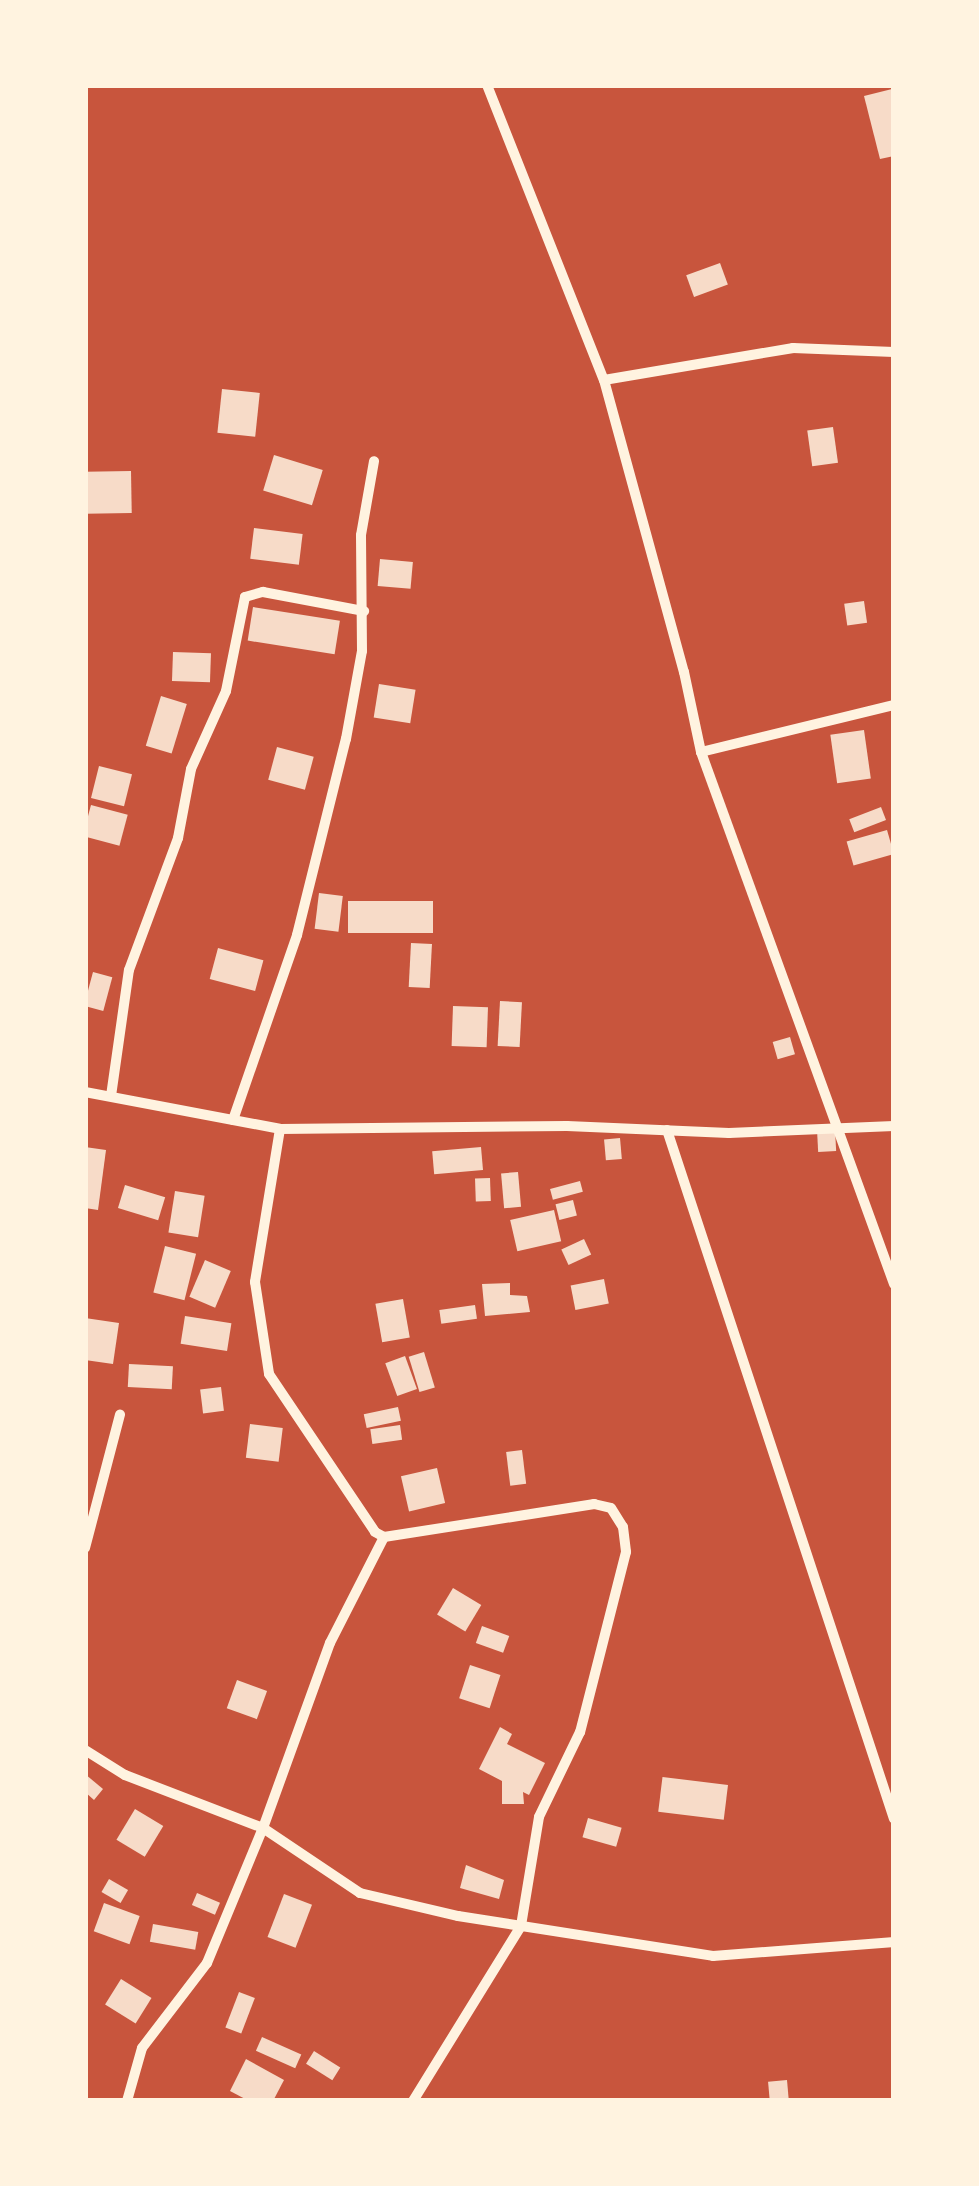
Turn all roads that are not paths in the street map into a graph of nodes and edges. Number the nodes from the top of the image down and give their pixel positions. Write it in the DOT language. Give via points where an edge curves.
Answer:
graph roads {
  1 [pos="487,85"];
  2 [pos="894,352"];
  3 [pos="604,380"];
  4 [pos="374,461"];
  5 [pos="364,611"];
  6 [pos="894,705"];
  7 [pos="701,752"];
  8 [pos="85,1092"];
  9 [pos="111,1096"];
  10 [pos="234,1120"];
  11 [pos="837,1126"];
  12 [pos="894,1126"];
  13 [pos="280,1130"];
  14 [pos="667,1130"];
  15 [pos="894,1284"];
  16 [pos="120,1415"];
  17 [pos="384,1537"];
  18 [pos="85,1548"];
  19 [pos="85,1750"];
  20 [pos="894,1819"];
  21 [pos="262,1828"];
  22 [pos="522,1926"];
  23 [pos="894,1942"];
  24 [pos="127,2101"];
  25 [pos="413,2101"];
  1 -- 3 [label="street"];
  2 -- 3 [label="street" via="793,348"];
  3 -- 7 [label="street"];
  4 -- 5 [label="street" via="361,535"];
  5 -- 9 [label="street" via="264,592 245,597 226,691 191,769 178,838 129,970"];
  5 -- 10 [label="street" via="346,739 297,935"];
  6 -- 7 [label="street"];
  7 -- 11 [label="street"];
  8 -- 9 [label="street"];
  9 -- 10 [label="street"];
  10 -- 13 [label="street"];
  11 -- 12 [label="street"];
  11 -- 14 [label="street"];
  11 -- 15 [label="street"];
  13 -- 14 [label="street"];
  13 -- 17 [label="street" via="255,1282 269,1374"];
  14 -- 20 [label="street"];
  16 -- 18 [label="street"];
  17 -- 21 [label="street" via="330,1643"];
  17 -- 22 [label="street" via="594,1504 611,1508 623,1527 626,1552 580,1732 539,1816"];
  19 -- 21 [label="street" via="125,1775"];
  21 -- 22 [label="street" via="360,1893"];
  21 -- 24 [label="street" via="206,1963 142,2048"];
  22 -- 23 [label="street" via="713,1956"];
  22 -- 25 [label="street"];
}
